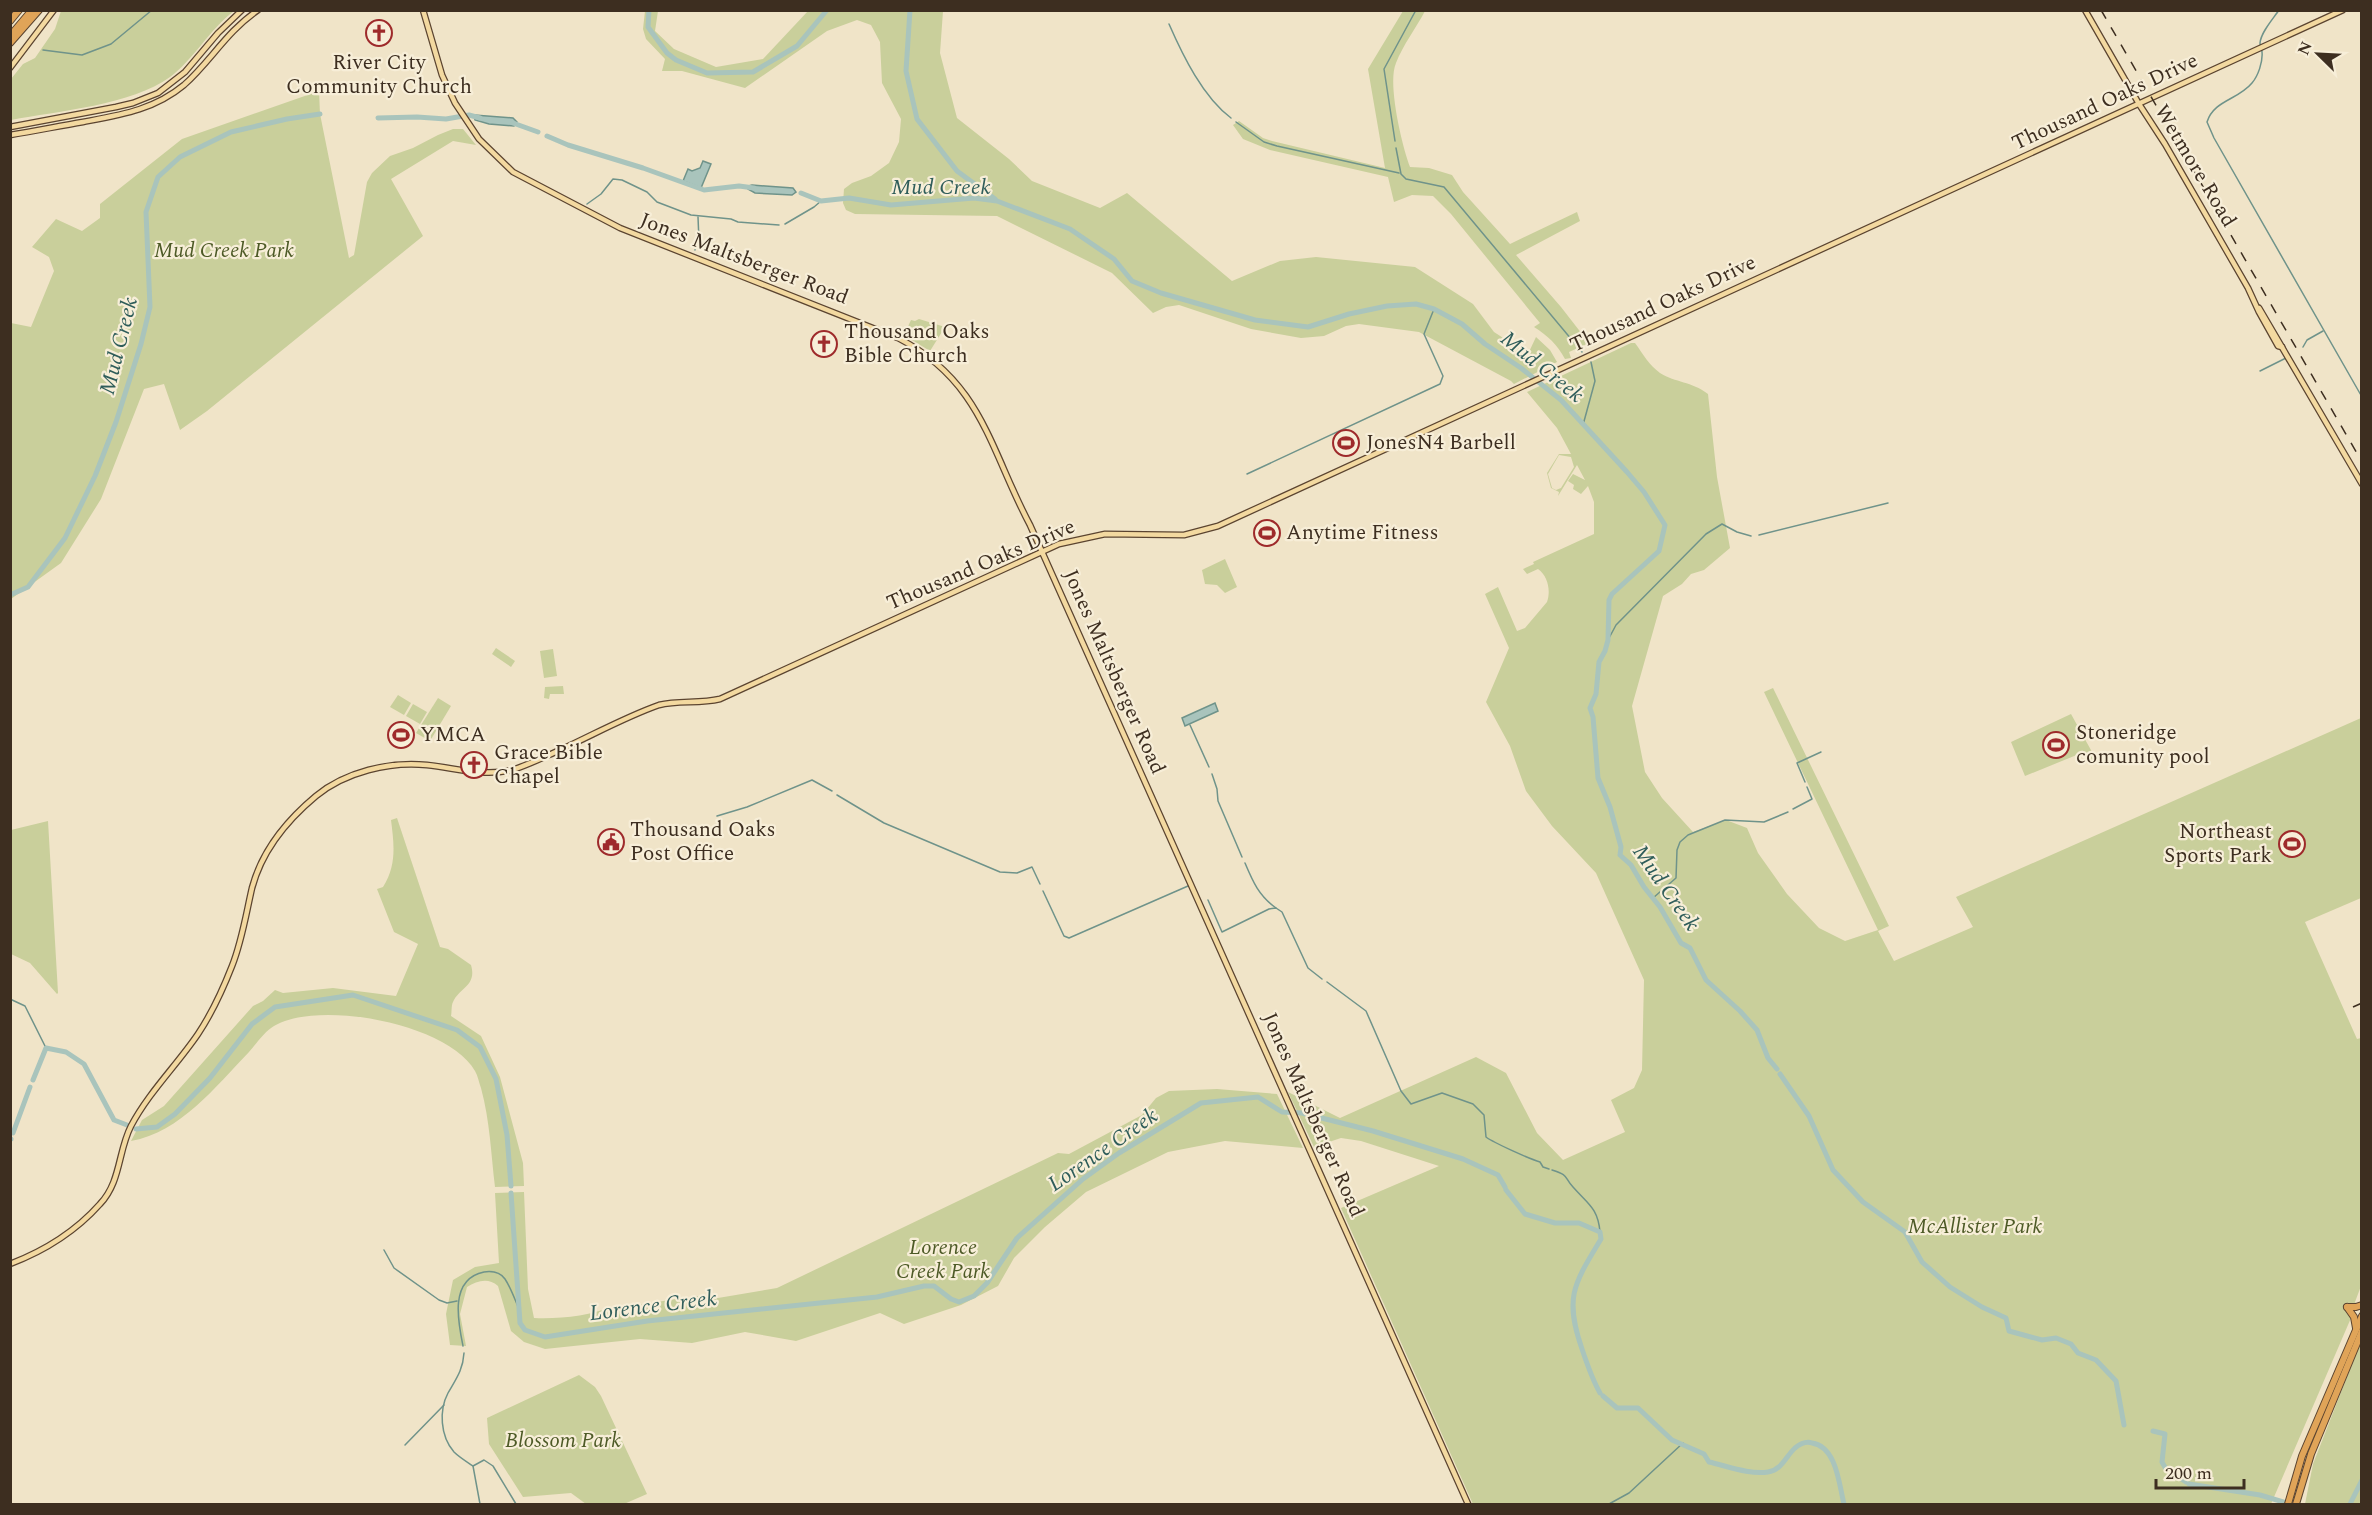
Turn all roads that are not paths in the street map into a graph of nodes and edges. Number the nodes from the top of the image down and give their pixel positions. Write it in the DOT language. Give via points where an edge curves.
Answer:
graph roads {
  1 [pos="19,10"];
  2 [pos="32,10"];
  3 [pos="39,10"];
  4 [pos="54,10"];
  5 [pos="243,10"];
  6 [pos="258,10"];
  7 [pos="423,10"];
  8 [pos="2085,10"];
  9 [pos="2343,10"];
  10 [pos="10,21"];
  11 [pos="10,36"];
  12 [pos="10,43"];
  13 [pos="10,68"];
  14 [pos="178,78"];
  15 [pos="183,86"];
  16 [pos="2139,104"];
  17 [pos="116,107"];
  18 [pos="117,116"];
  19 [pos="24,124"];
  20 [pos="10,127"];
  21 [pos="18,134"];
  22 [pos="10,135"];
  23 [pos="2361,484"];
  24 [pos="1042,552"];
  25 [pos="10,1264"];
  26 [pos="2361,1305"];
  27 [pos="2361,1316"];
  28 [pos="2359,1330"];
  29 [pos="1468,1504"];
  30 [pos="2288,1504"];
  31 [pos="2296,1504"];
  1 -- 10 [label="highway"];
  2 -- 11 [label="highway"];
  3 -- 12 [label="highway"];
  4 -- 13 [label="main road"];
  5 -- 14 [label="main road"];
  6 -- 15 [label="main road" via="229,34"];
  7 -- 24 [label="main road, Jones Maltsberger Road" via="455,104 492,153 513,172 598,218 888,333 927,356 958,384 979,414"];
  8 -- 16 [label="main road, Wetmore Road"];
  9 -- 16 [label="main road, Thousand Oaks Drive"];
  14 -- 15 [label="main road"];
  14 -- 17 [label="main road" via="147,98"];
  15 -- 18 [label="main road" via="153,105"];
  16 -- 23 [label="main road, Wetmore Road"];
  16 -- 24 [label="main road, Thousand Oaks Drive" via="1207,529 1169,536 1094,535"];
  17 -- 18 [label="main road"];
  17 -- 19 [label="main road"];
  18 -- 21 [label="main road"];
  19 -- 20 [label="main road"];
  19 -- 21 [label="main road"];
  21 -- 22 [label="main road"];
  24 -- 25 [label="main road, Thousand Oaks Drive" via="720,699 659,705 518,768 486,773 400,765 348,778 318,795 291,819 269,849 255,880 228,976 199,1032 132,1125 105,1199 49,1247"];
  24 -- 29 [label="main road, Jones Maltsberger Road"];
  26 -- 28 [label="highway" via="2347,1307"];
  27 -- 28 [label="highway"];
  28 -- 30 [label="highway" via="2302,1456"];
  28 -- 31 [label="highway"];
}
